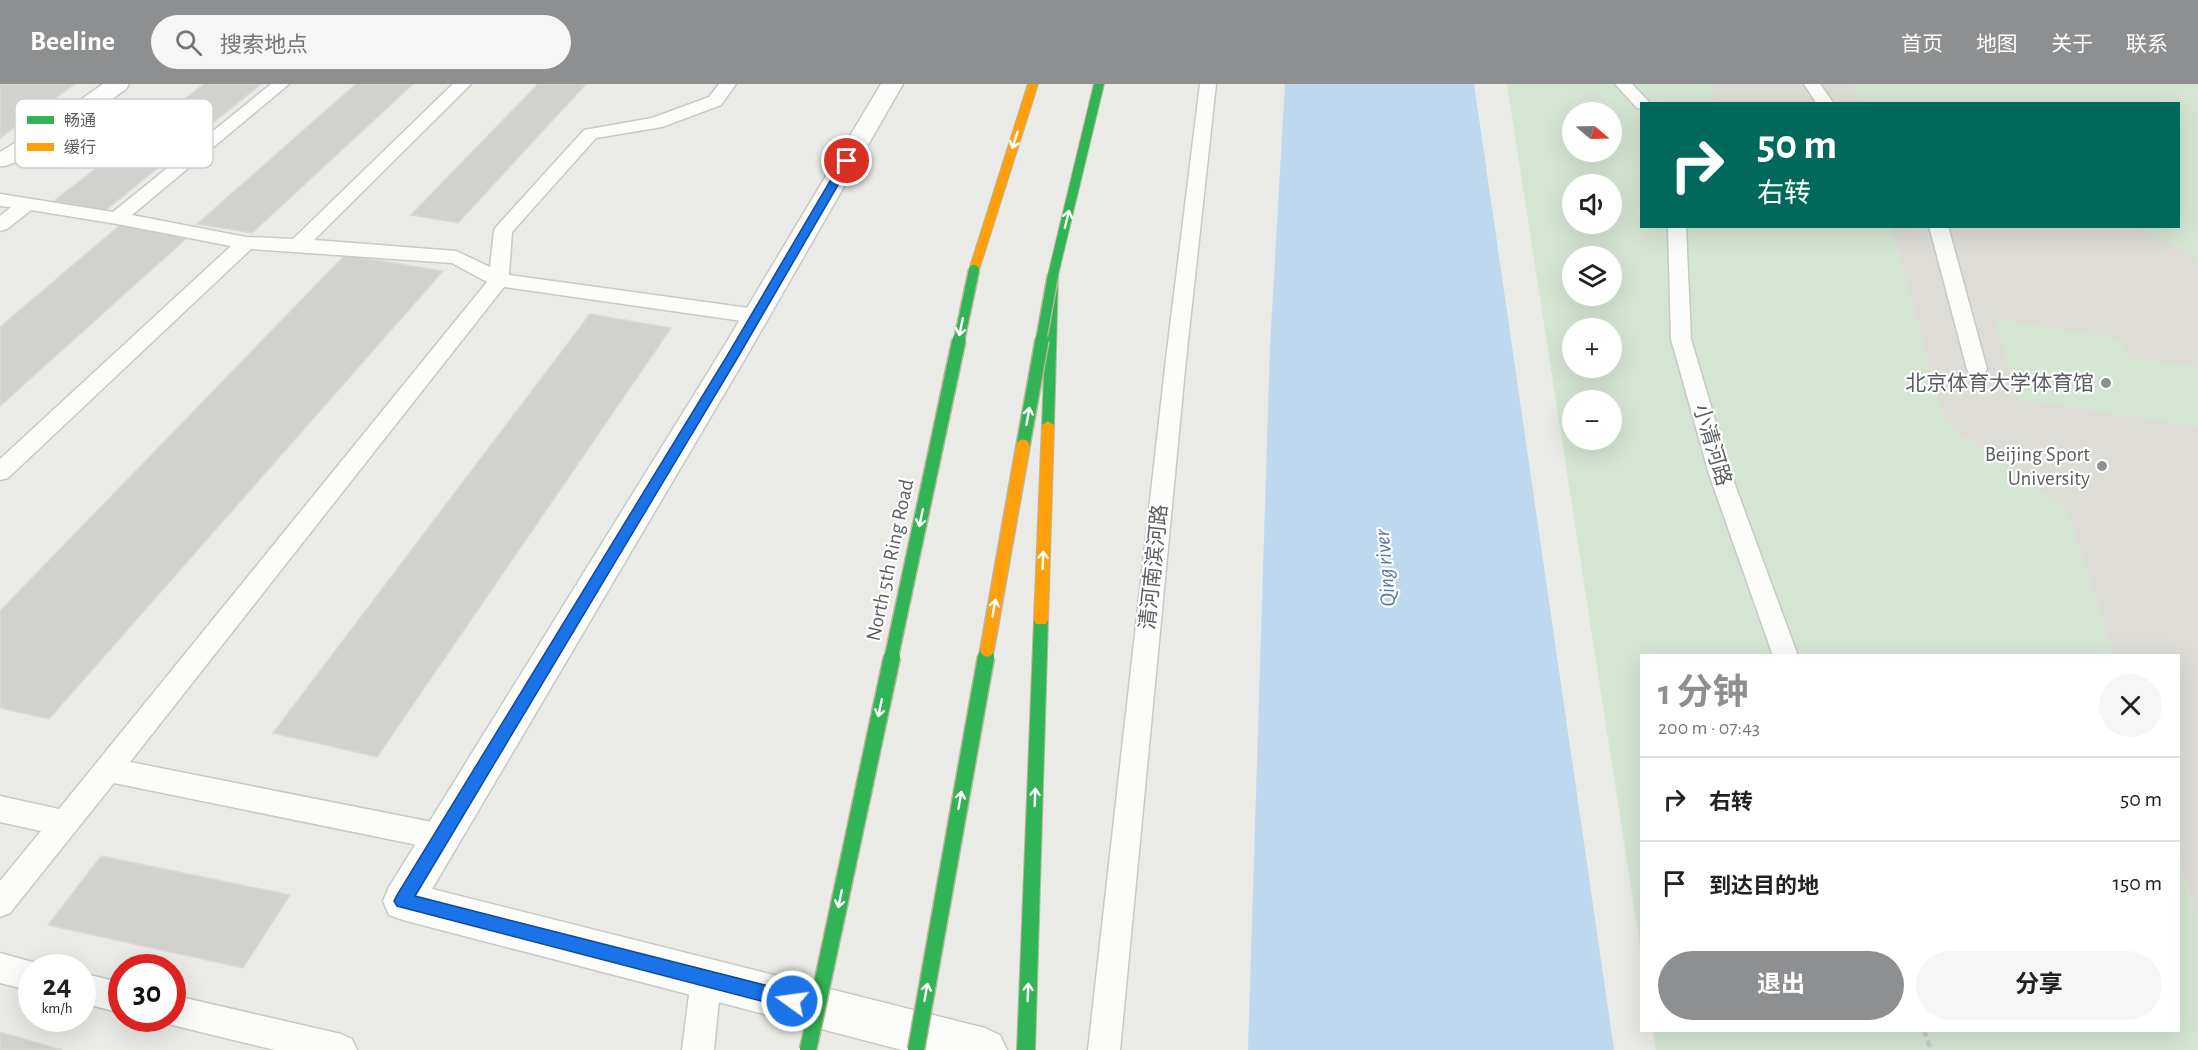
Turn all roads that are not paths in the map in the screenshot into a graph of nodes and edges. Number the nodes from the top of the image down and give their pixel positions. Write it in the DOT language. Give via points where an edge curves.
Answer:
graph roads {
  1 [pos="118,84"];
  2 [pos="281,84"];
  3 [pos="463,84"];
  4 [pos="728,84"];
  5 [pos="892,84"];
  6 [pos="1033,84"];
  7 [pos="1100,84"];
  8 [pos="1208,84"];
  9 [pos="1623,84"];
  10 [pos="1812,84"];
  11 [pos="97,99"];
  12 [pos="1641,102"];
  13 [pos="1825,102"];
  14 [pos="213,140"];
  15 [pos="15,153"];
  16 [pos="0,159"];
  17 [pos="178,168"];
  18 [pos="0,200"];
  19 [pos="27,204"];
  20 [pos="117,218"];
  21 [pos="0,225"];
  22 [pos="1677,228"];
  23 [pos="1939,228"];
  24 [pos="246,243"];
  25 [pos="298,245"];
  26 [pos="1053,276"];
  27 [pos="499,280"];
  28 [pos="756,316"];
  29 [pos="1977,369"];
  30 [pos="0,472"];
  31 [pos="1785,654"];
  32 [pos="108,770"];
  33 [pos="0,809"];
  34 [pos="65,823"];
  35 [pos="442,837"];
  36 [pos="0,903"];
  37 [pos="0,968"];
  38 [pos="18,972"];
  39 [pos="706,979"];
  40 [pos="186,1013"];
  41 [pos="341,1050"];
  42 [pos="698,1050"];
  43 [pos="808,1050"];
  44 [pos="916,1050"];
  45 [pos="985,1050"];
  46 [pos="1026,1050"];
  47 [pos="1104,1050"];
  1 -- 11 [label="street"];
  2 -- 14 [label="lane"];
  3 -- 25 [label="lane"];
  4 -- 27 [label="lane" via="715,101 656,123 590,134 503,231"];
  5 -- 28 [label="street"];
  6 -- 43 [label="highway, North 5th Ring Road, one-way, bridge" via="974,270"];
  26 -- 7 [label="highway, one-way"];
  8 -- 47 [label="lane, 清河南滨河路"];
  9 -- 12 [label="lane"];
  10 -- 13 [label="lane"];
  15 -- 16 [label="street"];
  17 -- 20 [label="lane"];
  18 -- 19 [label="lane"];
  19 -- 20 [label="lane"];
  19 -- 21 [label="lane"];
  20 -- 24 [label="lane"];
  22 -- 31 [label="lane, 小清河路" via="1681,339 1720,474"];
  23 -- 29 [label="lane"];
  24 -- 25 [label="lane"];
  24 -- 30 [label="lane"];
  25 -- 27 [label="lane" via="456,257"];
  44 -- 26 [label="highway, one-way, bridge"];
  46 -- 26 [label="highway, one-way, bridge"];
  27 -- 28 [label="lane"];
  27 -- 32 [label="lane"];
  28 -- 35 [label="street"];
  32 -- 34 [label="lane"];
  32 -- 35 [label="lane"];
  33 -- 34 [label="lane"];
  34 -- 36 [label="lane"];
  35 -- 39 [label="street" via="403,901"];
  37 -- 38 [label="lane"];
  39 -- 42 [label="lane"];
  39 -- 45 [label="street"];
  40 -- 41 [label="lane"];
}
